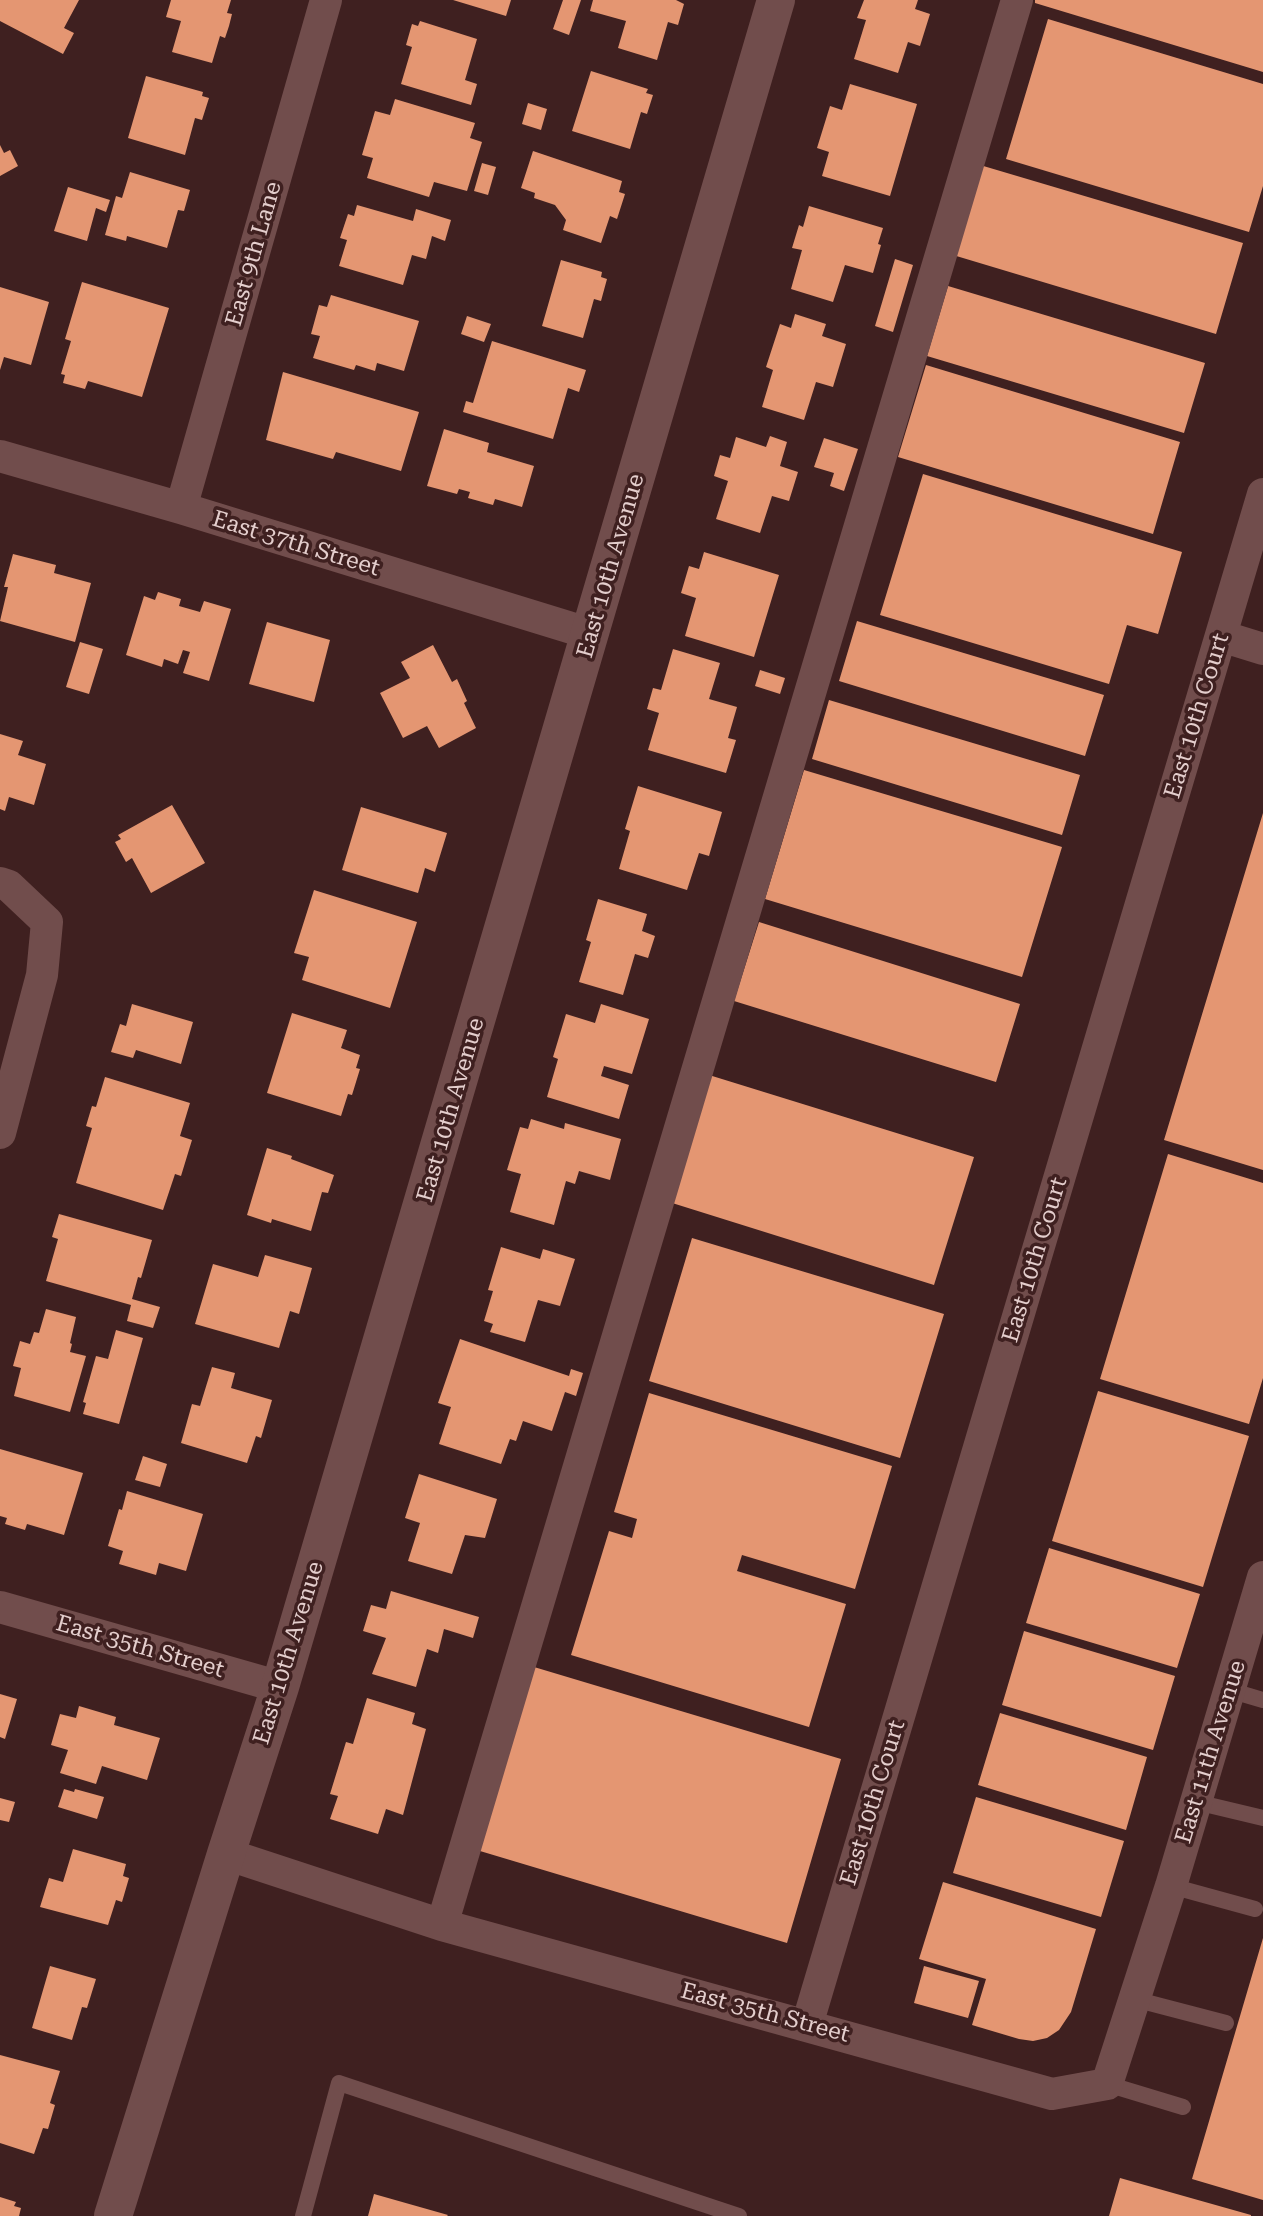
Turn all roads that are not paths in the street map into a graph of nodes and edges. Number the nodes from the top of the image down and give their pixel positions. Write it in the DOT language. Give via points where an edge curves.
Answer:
graph roads {
  1 [pos="326,0"];
  2 [pos="776,0"];
  3 [pos="1017,0"];
  4 [pos="0,456"];
  5 [pos="1263,494"];
  6 [pos="181,508"];
  7 [pos="591,634"];
  8 [pos="1221,636"];
  9 [pos="1263,649"];
  10 [pos="0,884"];
  11 [pos="0,1133"];
  12 [pos="1263,1578"];
  13 [pos="0,1607"];
  14 [pos="280,1687"];
  15 [pos="1229,1690"];
  16 [pos="1263,1700"];
  17 [pos="1195,1802"];
  18 [pos="1263,1818"];
  19 [pos="226,1854"];
  20 [pos="1171,1885"];
  21 [pos="1255,1909"];
  22 [pos="442,1925"];
  23 [pos="1134,1999"];
  24 [pos="1226,2024"];
  25 [pos="807,2025"];
  26 [pos="1107,2084"];
  27 [pos="1182,2107"];
  28 [pos="113,2216"];
  29 [pos="303,2216"];
  30 [pos="739,2216"];
  1 -- 6 [label="street, East 9th Lane"];
  2 -- 7 [label="street, East 10th Avenue"];
  3 -- 22 [label="street"];
  4 -- 6 [label="street, East 37th Street"];
  5 -- 8 [label="street, East 10th Court" via="1247,566"];
  6 -- 7 [label="street, East 37th Street"];
  7 -- 14 [label="street, East 10th Avenue"];
  8 -- 9 [label="street"];
  8 -- 25 [label="street, East 10th Court"];
  10 -- 11 [label="street" via="9,886 47,922 42,975"];
  12 -- 15 [label="street, East 11th Avenue"];
  13 -- 14 [label="street, East 35th Street"];
  14 -- 19 [label="street, East 10th Avenue"];
  15 -- 16 [label="lane"];
  15 -- 17 [label="street, East 11th Avenue"];
  17 -- 18 [label="lane"];
  17 -- 20 [label="street, East 11th Avenue"];
  19 -- 22 [label="street, East 35th Street"];
  19 -- 28 [label="street, East 10th Avenue"];
  20 -- 21 [label="lane"];
  20 -- 23 [label="street"];
  22 -- 25 [label="street, East 35th Street"];
  23 -- 24 [label="lane"];
  23 -- 26 [label="street"];
  25 -- 26 [label="street, East 35th Street" via="1052,2094"];
  26 -- 27 [label="lane"];
  29 -- 30 [label="lane" via="340,2083"];
}
